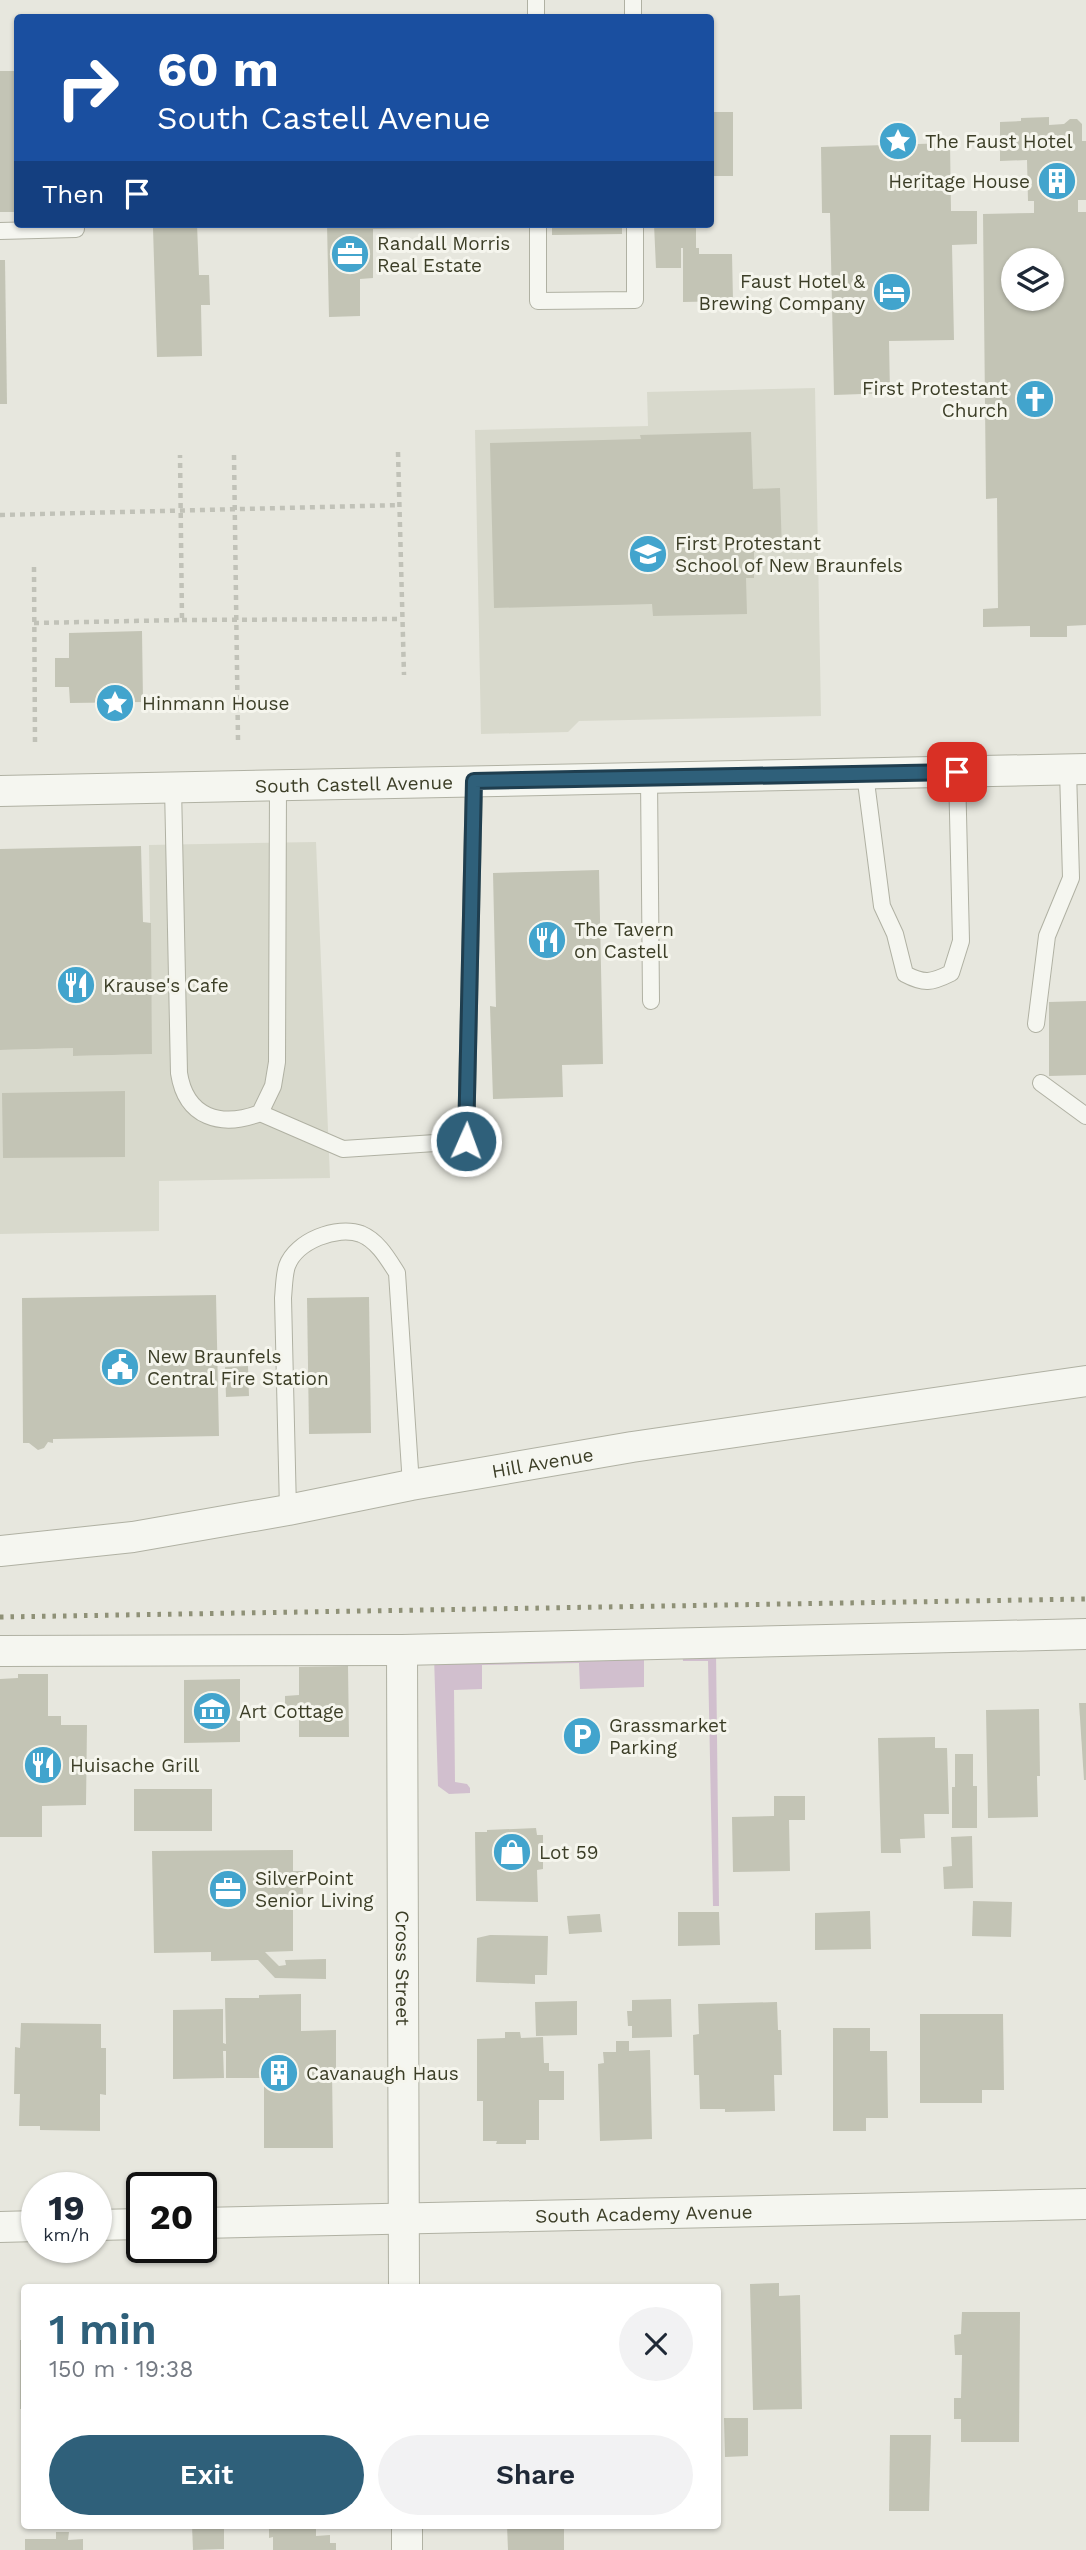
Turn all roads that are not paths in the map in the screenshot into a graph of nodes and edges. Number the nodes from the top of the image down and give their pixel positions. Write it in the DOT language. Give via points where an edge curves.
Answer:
graph roads {
  1 [pos="538,228"];
  2 [pos="635,228"];
  3 [pos="76,229"];
  4 [pos="0,230"];
  5 [pos="1077,769"];
  6 [pos="957,772"];
  7 [pos="865,774"];
  8 [pos="649,778"];
  9 [pos="474,781"];
  10 [pos="278,786"];
  11 [pos="173,788"];
  12 [pos="0,791"];
  13 [pos="652,1001"];
  14 [pos="1036,1024"];
  15 [pos="1041,1083"];
  16 [pos="260,1113"];
  17 [pos="1086,1116"];
  18 [pos="1086,1381"];
  19 [pos="411,1485"];
  20 [pos="288,1510"];
  21 [pos="0,1551"];
  22 [pos="1086,1634"];
  23 [pos="402,1650"];
  24 [pos="0,1651"];
  25 [pos="1086,2204"];
  26 [pos="404,2219"];
  27 [pos="217,2223"];
  28 [pos="21,2226"];
  29 [pos="0,2227"];
  30 [pos="404,2284"];
  31 [pos="407,2529"];
  32 [pos="407,2550"];
  1 -- 2 [label="lane" via="538,301 635,299"];
  3 -- 4 [label="lane"];
  5 -- 6 [label="street, South Castell Avenue"];
  5 -- 14 [label="lane" via="1071,878 1047,936"];
  6 -- 7 [label="street, South Castell Avenue"];
  6 -- 7 [label="lane" via="961,941 951,973 921,982 905,974 882,906"];
  7 -- 8 [label="street, South Castell Avenue"];
  8 -- 9 [label="street, South Castell Avenue"];
  8 -- 13 [label="lane"];
  9 -- 10 [label="street, South Castell Avenue"];
  9 -- 16 [label="lane" via="466,1141 343,1149"];
  10 -- 11 [label="street, South Castell Avenue"];
  10 -- 16 [label="lane" via="277,1062 273,1086"];
  11 -- 12 [label="street, South Castell Avenue"];
  11 -- 16 [label="lane" via="181,1088 195,1109 206,1115 229,1121"];
  15 -- 17 [label="lane"];
  18 -- 19 [label="street, Hill Avenue" via="645,1445"];
  19 -- 20 [label="street, Hill Avenue"];
  19 -- 20 [label="lane" via="397,1273 383,1251 361,1234 336,1231 308,1241 287,1264 283,1298"];
  20 -- 21 [label="street, Hill Avenue" via="133,1537"];
  22 -- 23 [label="street"];
  23 -- 24 [label="street"];
  23 -- 26 [label="street, Cross Street"];
  25 -- 26 [label="street, South Academy Avenue"];
  26 -- 27 [label="street, South Academy Avenue"];
  26 -- 30 [label="street, Cross Street"];
  28 -- 29 [label="street"];
  31 -- 32 [label="street"];
}
